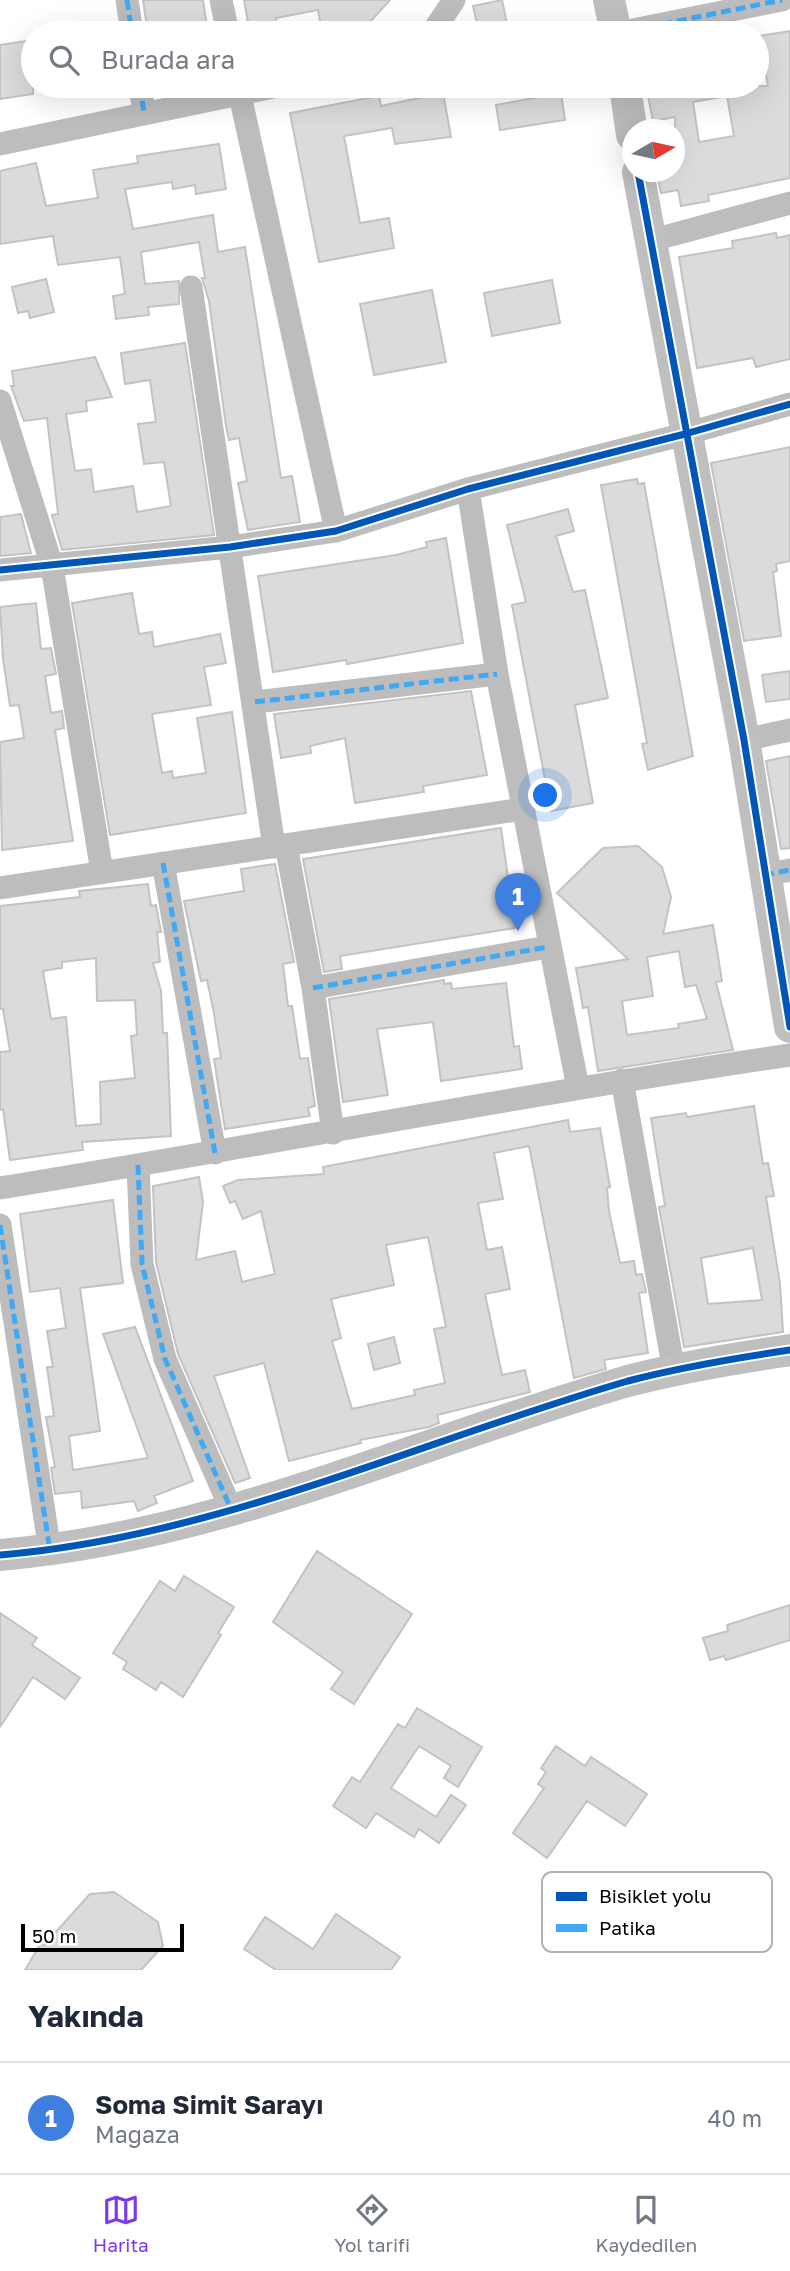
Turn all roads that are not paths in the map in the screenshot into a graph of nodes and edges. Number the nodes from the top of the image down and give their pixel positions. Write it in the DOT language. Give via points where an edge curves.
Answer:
graph roads {
  1 [pos="127,0"];
  2 [pos="221,0"];
  3 [pos="454,0"];
  4 [pos="609,0"];
  5 [pos="782,0"];
  6 [pos="130,21"];
  7 [pos="225,21"];
  8 [pos="440,21"];
  9 [pos="614,21"];
  10 [pos="677,21"];
  11 [pos="142,98"];
  12 [pos="206,98"];
  13 [pos="241,98"];
  14 [pos="627,98"];
  15 [pos="144,113"];
  16 [pos="630,119"];
  17 [pos="0,144"];
  18 [pos="640,182"];
  19 [pos="790,203"];
  20 [pos="649,241"];
  21 [pos="191,287"];
  22 [pos="0,401"];
  23 [pos="790,404"];
  24 [pos="685,434"];
  25 [pos="468,489"];
  26 [pos="336,531"];
  27 [pos="230,547"];
  28 [pos="52,566"];
  29 [pos="0,570"];
  30 [pos="498,674"];
  31 [pos="255,702"];
  32 [pos="790,730"];
  33 [pos="744,740"];
  34 [pos="523,809"];
  35 [pos="280,846"];
  36 [pos="163,863"];
  37 [pos="102,872"];
  38 [pos="777,872"];
  39 [pos="0,888"];
  40 [pos="548,947"];
  41 [pos="313,988"];
  42 [pos="790,1027"];
  43 [pos="790,1055"];
  44 [pos="622,1080"];
  45 [pos="578,1088"];
  46 [pos="333,1133"];
  47 [pos="215,1153"];
  48 [pos="138,1165"];
  49 [pos="0,1188"];
  50 [pos="0,1225"];
  51 [pos="790,1350"];
  52 [pos="674,1371"];
  53 [pos="231,1509"];
  54 [pos="50,1551"];
  55 [pos="0,1555"];
  1 -- 6 [label="street"];
  2 -- 7 [label="street"];
  3 -- 8 [label="street"];
  4 -- 9 [label="street"];
  5 -- 10 [label="street"];
  11 -- 15 [label="street"];
  12 -- 15 [label="street"];
  13 -- 26 [label="street"];
  14 -- 16 [label="street"];
  15 -- 17 [label="street"];
  18 -- 20 [label="street"];
  19 -- 20 [label="street"];
  20 -- 24 [label="street"];
  21 -- 27 [label="street"];
  22 -- 28 [label="street"];
  23 -- 24 [label="street"];
  24 -- 25 [label="street"];
  24 -- 33 [label="street"];
  25 -- 26 [label="street"];
  25 -- 30 [label="street"];
  26 -- 27 [label="street"];
  27 -- 28 [label="street"];
  27 -- 31 [label="street"];
  28 -- 29 [label="street"];
  28 -- 37 [label="street"];
  30 -- 31 [label="street"];
  30 -- 34 [label="street"];
  31 -- 35 [label="street"];
  32 -- 33 [label="street"];
  33 -- 38 [label="street"];
  34 -- 35 [label="street"];
  34 -- 40 [label="street"];
  35 -- 36 [label="street"];
  35 -- 41 [label="street"];
  36 -- 37 [label="street"];
  36 -- 47 [label="street"];
  37 -- 39 [label="street"];
  38 -- 42 [label="street"];
  40 -- 41 [label="street"];
  40 -- 45 [label="street"];
  41 -- 46 [label="street"];
  43 -- 44 [label="street"];
  44 -- 45 [label="street"];
  44 -- 52 [label="street"];
  45 -- 46 [label="street"];
  46 -- 47 [label="street"];
  47 -- 48 [label="street"];
  48 -- 49 [label="street"];
  48 -- 53 [label="street" via="142,1264 165,1359"];
  50 -- 54 [label="street"];
  51 -- 52 [label="street"];
  52 -- 53 [label="street" via="630,1381"];
  53 -- 54 [label="street" via="187,1523"];
  54 -- 55 [label="street"];
}
